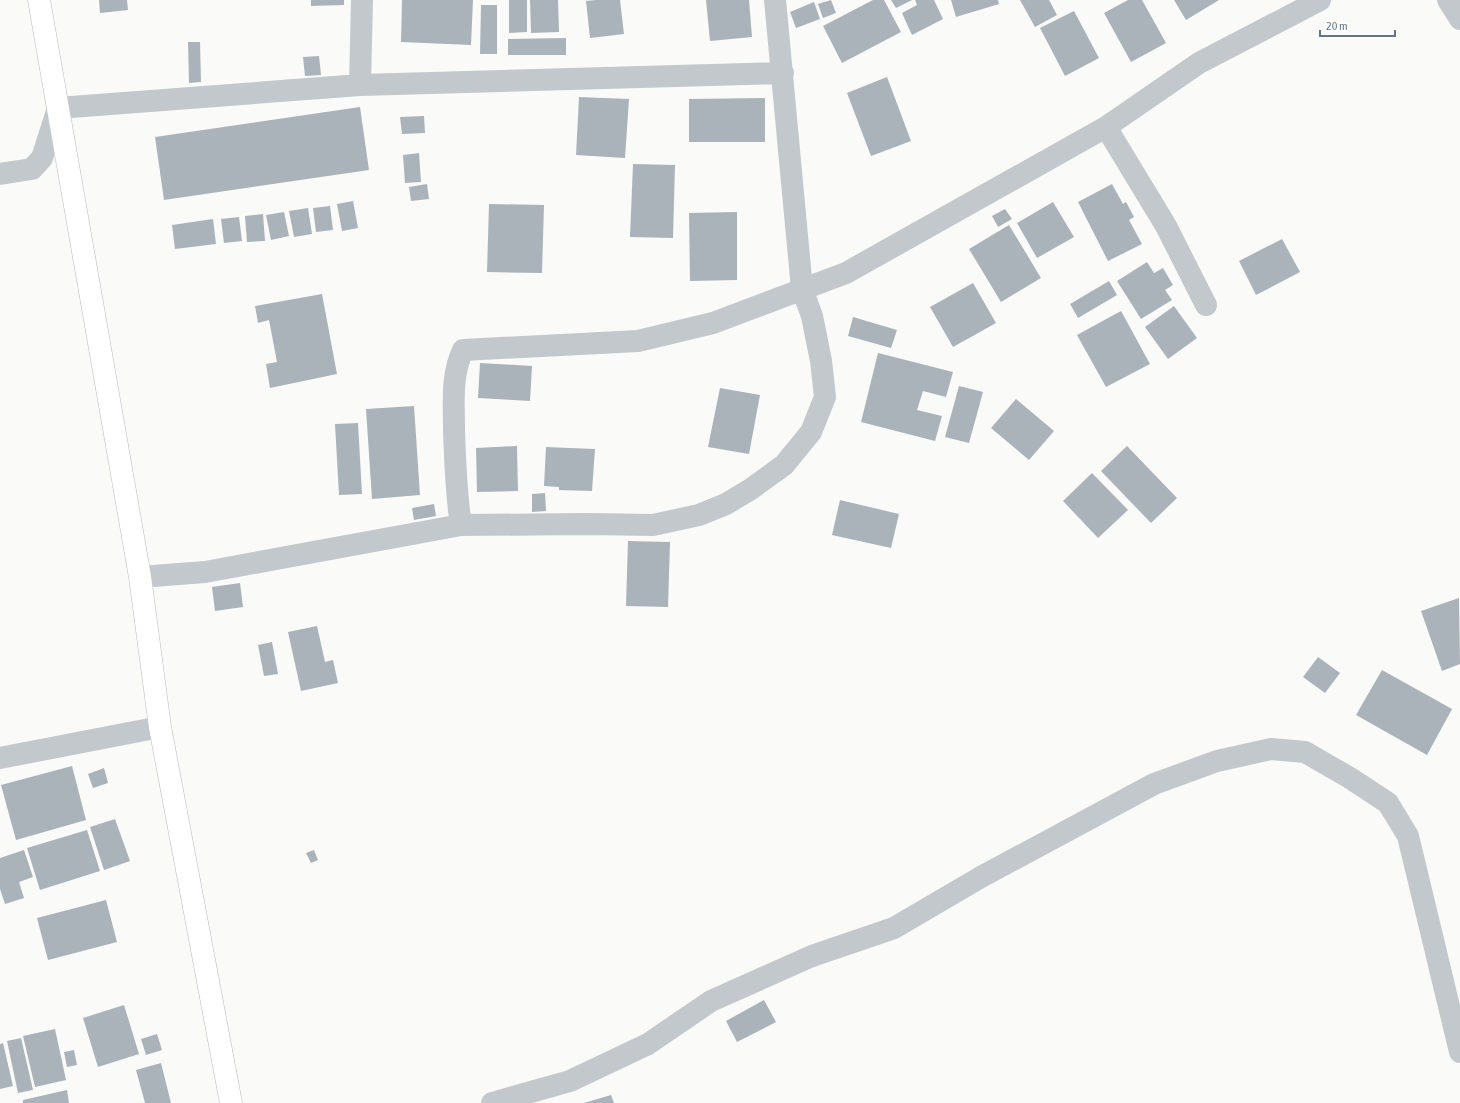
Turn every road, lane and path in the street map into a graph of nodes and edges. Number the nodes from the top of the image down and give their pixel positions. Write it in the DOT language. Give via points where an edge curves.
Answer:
graph roads {
  1 [pos="39,0"];
  2 [pos="362,0"];
  3 [pos="775,0"];
  4 [pos="1320,0"];
  5 [pos="1448,0"];
  6 [pos="1460,19"];
  7 [pos="783,72"];
  8 [pos="360,85"];
  9 [pos="58,108"];
  10 [pos="1106,127"];
  11 [pos="0,174"];
  12 [pos="802,289"];
  13 [pos="1206,305"];
  14 [pos="461,525"];
  15 [pos="140,577"];
  16 [pos="160,727"];
  17 [pos="0,758"];
  18 [pos="1460,1052"];
  19 [pos="231,1103"];
  20 [pos="492,1103"];
  1 -- 9 [label="main road"];
  2 -- 8 [label="street"];
  3 -- 7 [label="street"];
  4 -- 10 [label="street" via="1199,63"];
  5 -- 6 [label="street"];
  7 -- 8 [label="street"];
  7 -- 12 [label="street"];
  8 -- 9 [label="street"];
  9 -- 11 [label="street" via="42,158 32,169"];
  9 -- 15 [label="main road"];
  10 -- 12 [label="street" via="884,254 846,273"];
  10 -- 13 [label="street" via="1166,226"];
  12 -- 14 [label="street" via="713,323 638,341 463,350 457,363 454,388 456,497"];
  12 -- 14 [label="street" via="812,316 826,397 812,432 784,465 751,489 726,504 700,515 653,526"];
  14 -- 15 [label="street" via="205,572"];
  15 -- 16 [label="main road"];
  16 -- 17 [label="street"];
  16 -- 19 [label="main road"];
  18 -- 20 [label="street" via="1408,836 1388,803 1305,752 1271,749 1217,760 1154,784 981,877 894,928 812,956 711,1001 648,1044 570,1081"];
}
